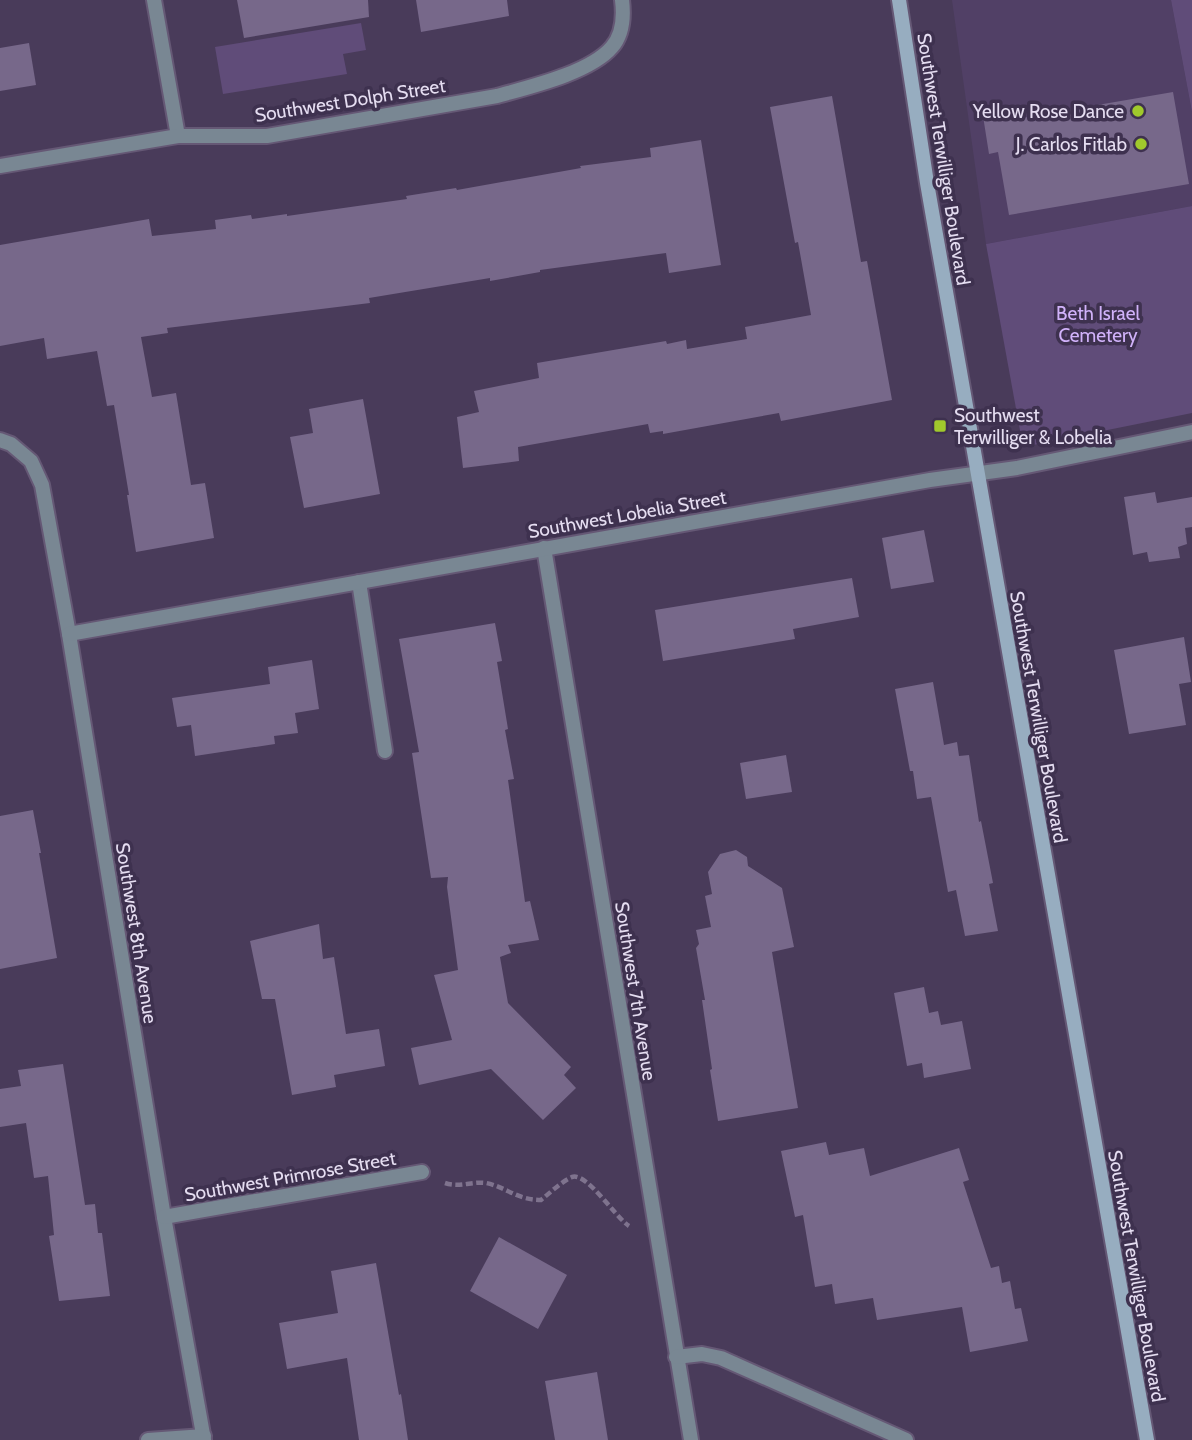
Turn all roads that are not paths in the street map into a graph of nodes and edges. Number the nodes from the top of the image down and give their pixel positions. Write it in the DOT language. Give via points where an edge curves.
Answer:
graph roads {
  1 [pos="154,0"];
  2 [pos="622,0"];
  3 [pos="900,0"];
  4 [pos="177,136"];
  5 [pos="0,166"];
  6 [pos="1192,432"];
  7 [pos="5,442"];
  8 [pos="977,473"];
  9 [pos="544,548"];
  10 [pos="359,582"];
  11 [pos="69,634"];
  12 [pos="386,751"];
  13 [pos="422,1172"];
  14 [pos="164,1217"];
  15 [pos="677,1357"];
  16 [pos="204,1438"];
  17 [pos="148,1440"];
  18 [pos="691,1440"];
  19 [pos="906,1440"];
  20 [pos="1147,1440"];
  1 -- 4 [label="street"];
  2 -- 4 [label="street, Southwest Dolph Street" via="623,22 612,47 598,60 531,86 267,136"];
  3 -- 8 [label="main road, Southwest Terwilliger Boulevard"];
  4 -- 5 [label="street, Southwest Dolph Street"];
  6 -- 8 [label="street, Southwest Lobelia Street"];
  7 -- 11 [label="street, Southwest 8th Avenue" via="31,461 42,485"];
  8 -- 9 [label="street, Southwest Lobelia Street"];
  8 -- 20 [label="main road, Southwest Terwilliger Boulevard"];
  9 -- 10 [label="street, Southwest Lobelia Street"];
  9 -- 15 [label="street, Southwest 7th Avenue"];
  10 -- 11 [label="street, Southwest Lobelia Street"];
  10 -- 12 [label="street"];
  11 -- 14 [label="street, Southwest 8th Avenue"];
  13 -- 14 [label="street, Southwest Primrose Street"];
  14 -- 16 [label="street, Southwest 8th Avenue"];
  15 -- 18 [label="street, Southwest 7th Avenue"];
  15 -- 19 [label="street" via="702,1354 722,1358"];
  16 -- 17 [label="street"];
}
